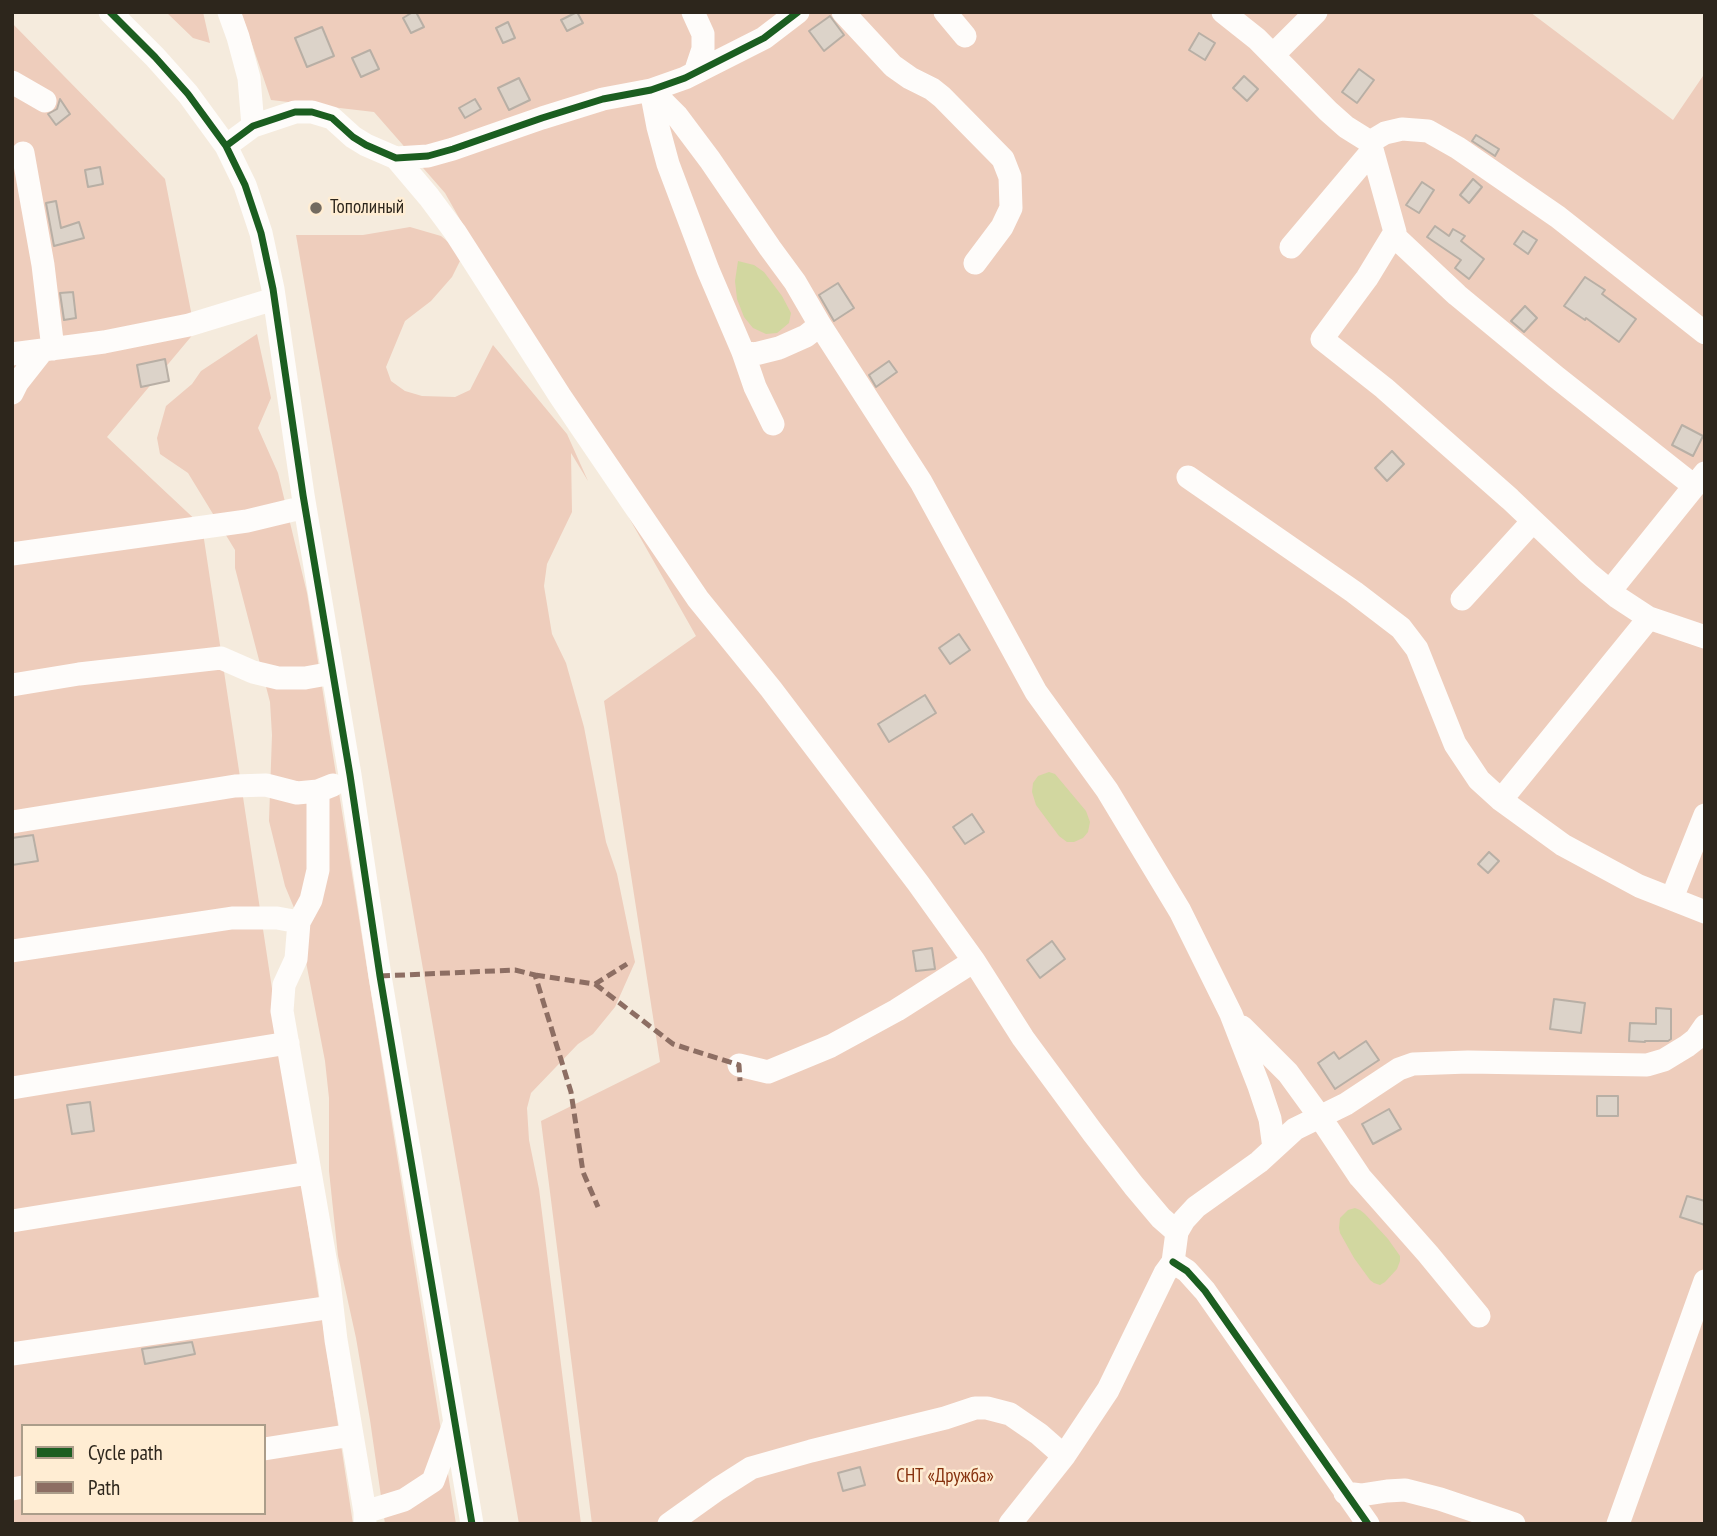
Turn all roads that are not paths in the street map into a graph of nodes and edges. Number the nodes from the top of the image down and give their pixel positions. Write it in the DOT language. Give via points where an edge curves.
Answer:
graph roads {
  1 [pos="110,12"];
  2 [pos="229,12"];
  3 [pos="693,12"];
  4 [pos="798,12"];
  5 [pos="843,12"];
  6 [pos="945,12"];
  7 [pos="1223,12"];
  8 [pos="1316,12"];
  9 [pos="703,34"];
  10 [pos="965,36"];
  11 [pos="731,55"];
  12 [pos="1273,55"];
  13 [pos="695,73"];
  14 [pos="12,82"];
  15 [pos="651,90"];
  16 [pos="45,102"];
  17 [pos="253,126"];
  18 [pos="226,146"];
  19 [pos="1371,146"];
  20 [pos="23,153"];
  21 [pos="396,158"];
  22 [pos="1393,235"];
  23 [pos="1291,247"];
  24 [pos="975,263"];
  25 [pos="274,299"];
  26 [pos="820,325"];
  27 [pos="1705,333"];
  28 [pos="48,350"];
  29 [pos="743,352"];
  30 [pos="12,354"];
  31 [pos="12,393"];
  32 [pos="773,424"];
  33 [pos="1188,477"];
  34 [pos="1699,480"];
  35 [pos="305,507"];
  36 [pos="1533,521"];
  37 [pos="12,554"];
  38 [pos="1610,591"];
  39 [pos="1462,599"];
  40 [pos="1649,618"];
  41 [pos="1705,637"];
  42 [pos="333,673"];
  43 [pos="12,685"];
  44 [pos="349,775"];
  45 [pos="318,791"];
  46 [pos="1501,800"];
  47 [pos="1705,815"];
  48 [pos="12,822"];
  49 [pos="1672,898"];
  50 [pos="1705,912"];
  51 [pos="299,922"];
  52 [pos="12,951"];
  53 [pos="974,961"];
  54 [pos="1231,1014"];
  55 [pos="1705,1026"];
  56 [pos="288,1043"];
  57 [pos="739,1065"];
  58 [pos="12,1088"];
  59 [pos="1320,1117"];
  60 [pos="1274,1148"];
  61 [pos="309,1174"];
  62 [pos="12,1221"];
  63 [pos="1177,1232"];
  64 [pos="1174,1262"];
  65 [pos="1705,1281"];
  66 [pos="332,1307"];
  67 [pos="1479,1316"];
  68 [pos="12,1354"];
  69 [pos="455,1423"];
  70 [pos="352,1436"];
  71 [pos="266,1449"];
  72 [pos="1064,1456"];
  73 [pos="1345,1493"];
  74 [pos="365,1518"];
  75 [pos="471,1524"];
  76 [pos="670,1524"];
  77 [pos="1010,1524"];
  78 [pos="1368,1524"];
  79 [pos="1514,1524"];
  80 [pos="1618,1524"];
  1 -- 18 [label="street" via="188,94"];
  2 -- 17 [label="street" via="249,78"];
  3 -- 9 [label="street"];
  4 -- 11 [label="street" via="764,38"];
  5 -- 24 [label="street" via="893,66 942,97 1003,159 1010,177 1011,208"];
  6 -- 10 [label="street"];
  7 -- 12 [label="street"];
  8 -- 12 [label="street"];
  9 -- 11 [label="street"];
  9 -- 13 [label="street" via="704,49"];
  11 -- 13 [label="street"];
  12 -- 19 [label="street" via="1328,111"];
  13 -- 15 [label="street"];
  14 -- 16 [label="street"];
  15 -- 21 [label="street" via="603,99 428,156"];
  15 -- 26 [label="street" via="710,160"];
  15 -- 29 [label="street" via="668,164"];
  17 -- 18 [label="street"];
  17 -- 21 [label="street" via="295,112 312,112 332,118 360,141"];
  18 -- 25 [label="street" via="261,233"];
  19 -- 22 [label="street"];
  19 -- 23 [label="street"];
  19 -- 27 [label="street" via="1385,133 1428,131 1558,217"];
  20 -- 28 [label="street" via="43,265"];
  21 -- 53 [label="street" via="454,232 698,599 771,688"];
  22 -- 34 [label="street" via="1555,376"];
  22 -- 36 [label="street" via="1322,339"];
  25 -- 28 [label="street" via="189,325"];
  25 -- 35 [label="street"];
  26 -- 29 [label="street" via="779,348"];
  26 -- 54 [label="street" via="921,482 1036,692 1107,790 1180,911"];
  28 -- 30 [label="street"];
  28 -- 31 [label="street"];
  29 -- 32 [label="street"];
  33 -- 46 [label="street" via="1401,628 1417,649 1455,744 1479,780"];
  34 -- 38 [label="street"];
  35 -- 37 [label="street" via="247,521"];
  35 -- 42 [label="street"];
  36 -- 38 [label="street"];
  36 -- 39 [label="street"];
  38 -- 40 [label="street"];
  40 -- 41 [label="street"];
  40 -- 46 [label="street"];
  42 -- 43 [label="street" via="278,678 221,658"];
  42 -- 44 [label="street"];
  44 -- 45 [label="street"];
  44 -- 69 [label="street"];
  45 -- 48 [label="street" via="235,786"];
  45 -- 51 [label="street" via="318,870 311,900"];
  46 -- 49 [label="street" via="1563,845 1639,886"];
  47 -- 49 [label="street"];
  49 -- 50 [label="street"];
  51 -- 52 [label="street" via="232,918"];
  51 -- 56 [label="street" via="296,960 284,985 282,1011"];
  53 -- 57 [label="street" via="831,1046 768,1072"];
  53 -- 63 [label="street" via="1023,1038 1134,1186"];
  54 -- 59 [label="street" via="1288,1073"];
  54 -- 60 [label="street" via="1270,1119"];
  55 -- 59 [label="street" via="1687,1046 1647,1065 1413,1064"];
  56 -- 58 [label="street"];
  56 -- 61 [label="street"];
  59 -- 60 [label="street" via="1295,1129"];
  59 -- 67 [label="street" via="1360,1177"];
  60 -- 63 [label="street" via="1196,1207"];
  61 -- 62 [label="street"];
  61 -- 66 [label="street"];
  63 -- 64 [label="street"];
  64 -- 72 [label="street" via="1108,1390"];
  64 -- 73 [label="street" via="1205,1291"];
  65 -- 80 [label="street"];
  66 -- 68 [label="street"];
  66 -- 70 [label="street"];
  69 -- 74 [label="street" via="433,1481"];
  69 -- 75 [label="street"];
  70 -- 71 [label="street"];
  70 -- 74 [label="street"];
  72 -- 76 [label="street" via="1010,1414 975,1408 751,1468"];
  72 -- 77 [label="street"];
  73 -- 78 [label="street"];
  73 -- 79 [label="street" via="1405,1490"];
}
